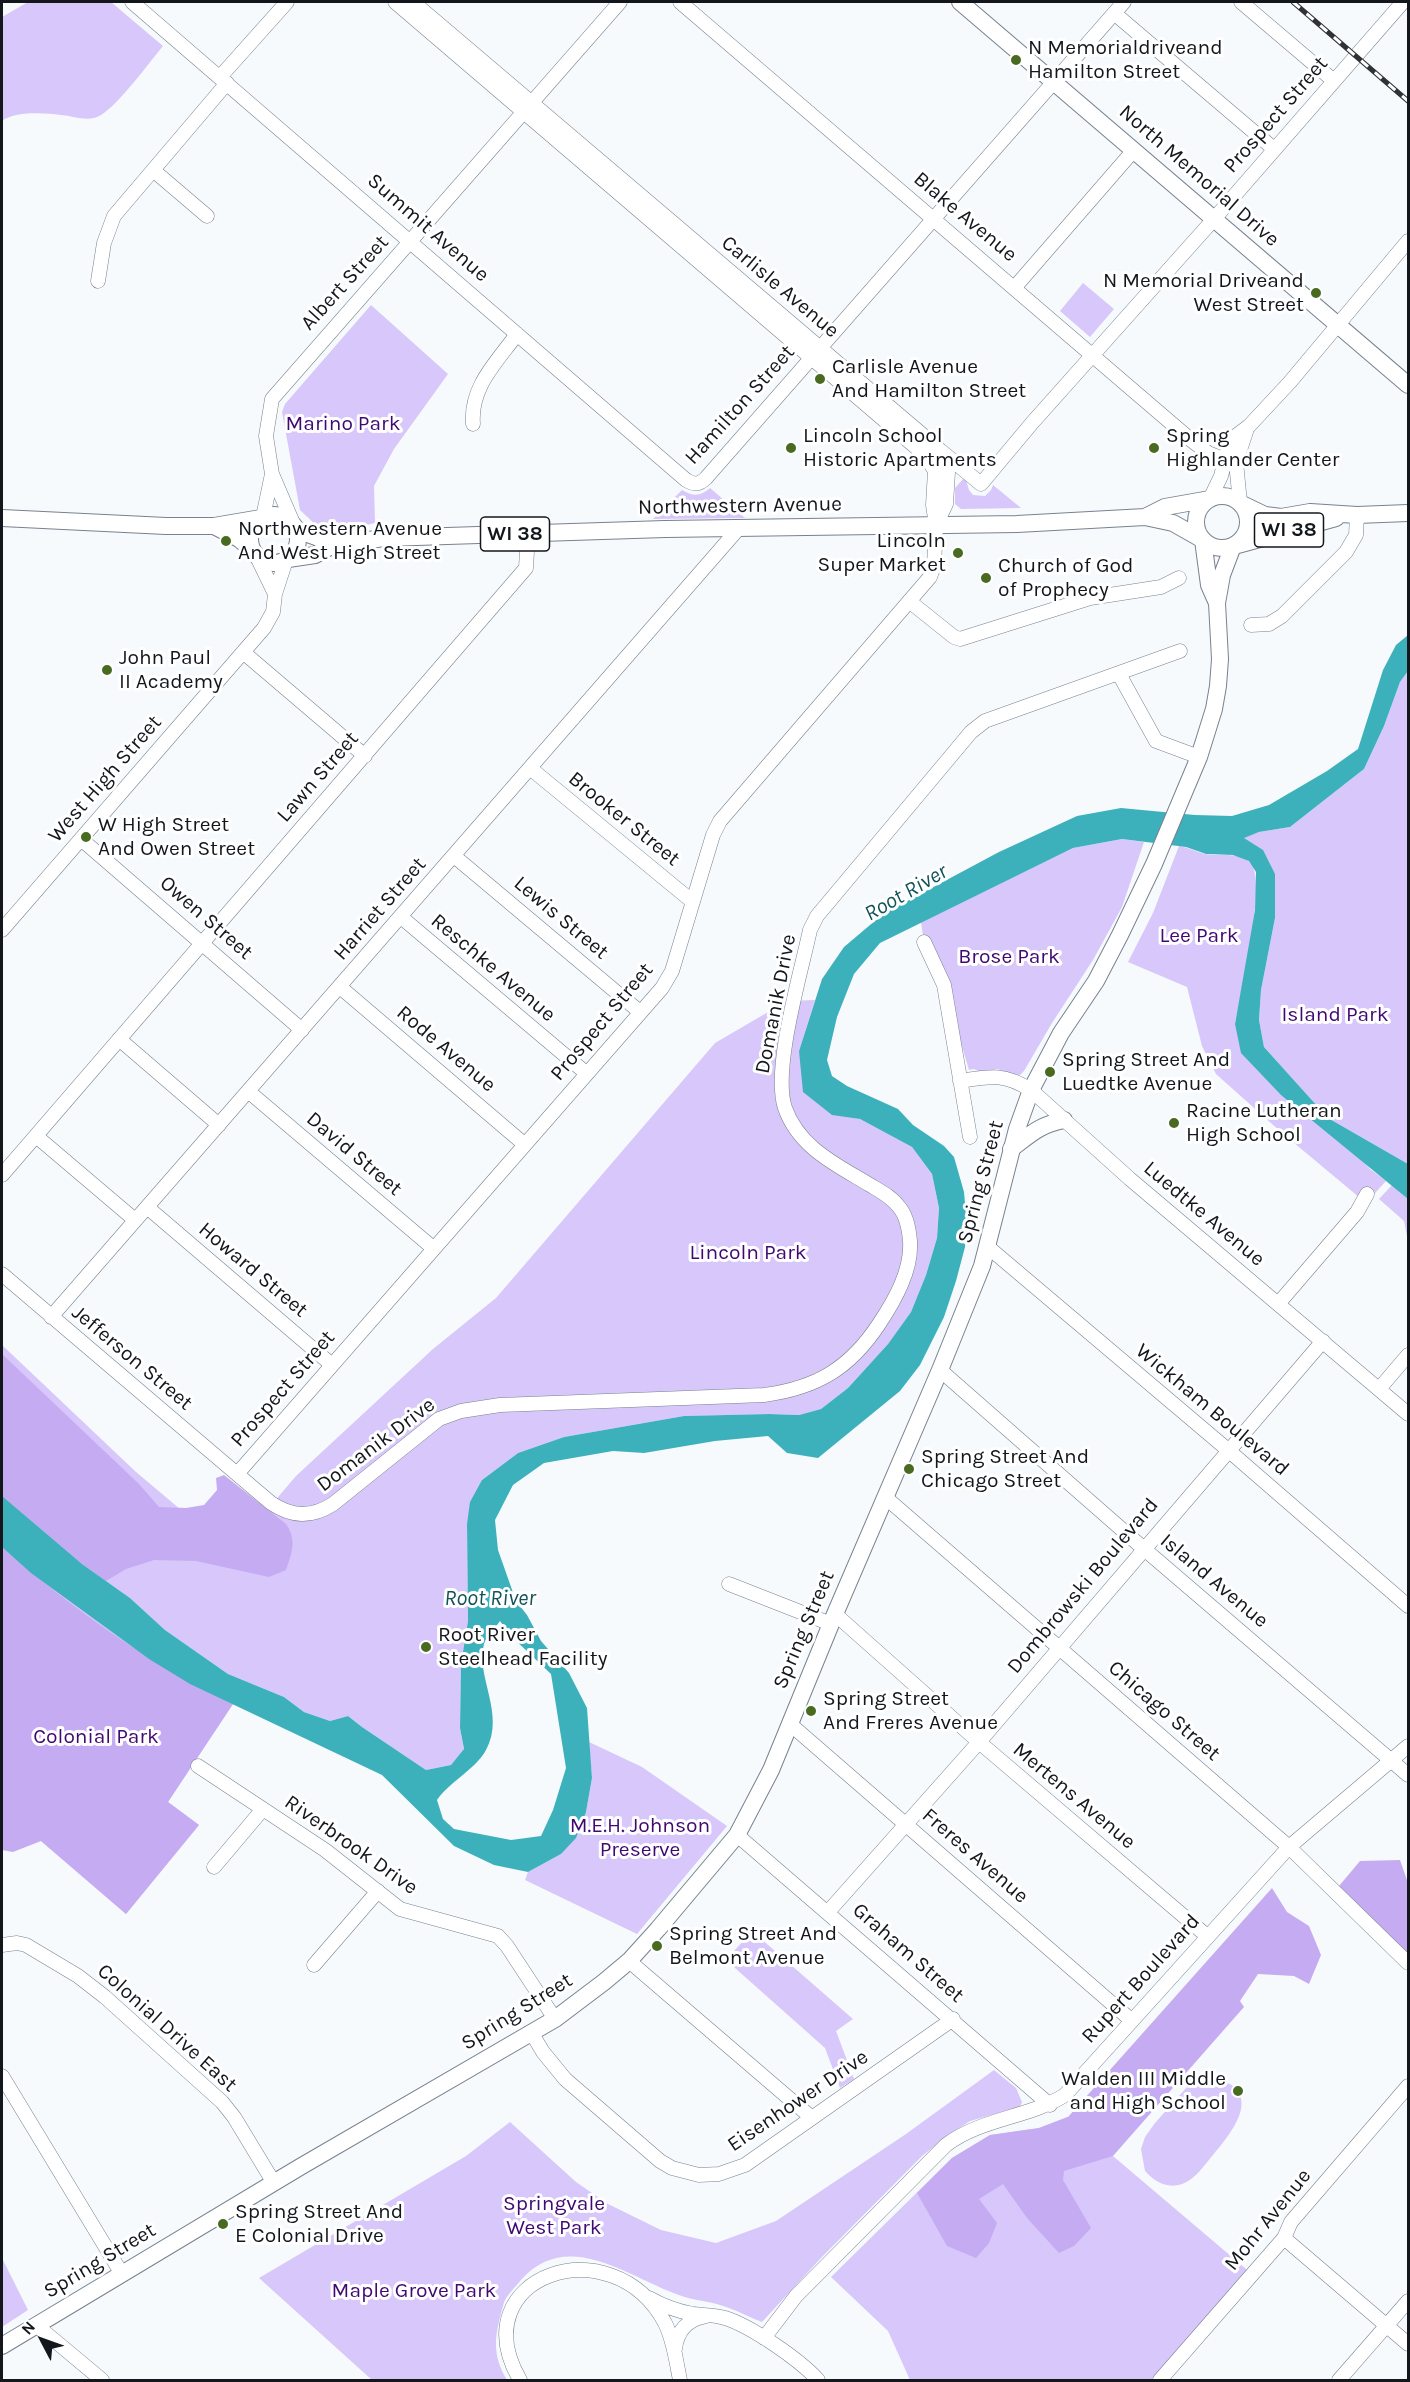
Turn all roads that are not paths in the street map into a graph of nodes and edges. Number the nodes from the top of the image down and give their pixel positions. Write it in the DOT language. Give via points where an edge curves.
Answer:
graph roads {
  1 [pos="132,2"];
  2 [pos="287,2"];
  3 [pos="395,2"];
  4 [pos="412,2"];
  5 [pos="620,2"];
  6 [pos="680,2"];
  7 [pos="960,2"];
  8 [pos="1124,2"];
  9 [pos="1241,2"];
  10 [pos="1403,2"];
  11 [pos="1114,13"];
  12 [pos="224,80"];
  13 [pos="1334,81"];
  14 [pos="1054,82"];
  15 [pos="526,106"];
  16 [pos="1134,150"];
  17 [pos="1274,150"];
  18 [pos="153,170"];
  19 [pos="207,216"];
  20 [pos="934,219"];
  21 [pos="1214,219"];
  22 [pos="411,240"];
  23 [pos="1408,241"];
  24 [pos="98,282"];
  25 [pos="1015,287"];
  26 [pos="1339,326"];
  27 [pos="518,334"];
  28 [pos="815,353"];
  29 [pos="1093,355"];
  30 [pos="1408,385"];
  31 [pos="473,424"];
  32 [pos="1249,426"];
  33 [pos="938,448"];
  34 [pos="1225,460"];
  35 [pos="272,474"];
  36 [pos="696,484"];
  37 [pos="1210,499"];
  38 [pos="1240,503"];
  39 [pos="1408,513"];
  40 [pos="1351,515"];
  41 [pos="1145,517"];
  42 [pos="2,518"];
  43 [pos="262,518"];
  44 [pos="936,525"];
  45 [pos="214,526"];
  46 [pos="295,527"];
  47 [pos="739,528"];
  48 [pos="528,534"];
  49 [pos="1203,540"];
  50 [pos="336,544"];
  51 [pos="1233,546"];
  52 [pos="255,554"];
  53 [pos="287,560"];
  54 [pos="1179,578"];
  55 [pos="275,594"];
  56 [pos="909,601"];
  57 [pos="1217,603"];
  58 [pos="1251,625"];
  59 [pos="1180,651"];
  60 [pos="243,652"];
  61 [pos="1119,674"];
  62 [pos="365,756"];
  63 [pos="1199,757"];
  64 [pos="530,768"];
  65 [pos="81,838"];
  66 [pos="454,856"];
  67 [pos="693,902"];
  68 [pos="401,917"];
  69 [pos="2,930"];
  70 [pos="924,942"];
  71 [pos="203,943"];
  72 [pos="340,987"];
  73 [pos="640,1012"];
  74 [pos="302,1030"];
  75 [pos="119,1039"];
  76 [pos="586,1073"];
  77 [pos="960,1081"];
  78 [pos="1031,1090"];
  79 [pos="249,1091"];
  80 [pos="1064,1120"];
  81 [pos="219,1125"];
  82 [pos="36,1136"];
  83 [pos="970,1137"];
  84 [pos="525,1144"];
  85 [pos="1011,1149"];
  86 [pos="2,1175"];
  87 [pos="1367,1194"];
  88 [pos="147,1207"];
  89 [pos="135,1220"];
  90 [pos="988,1247"];
  91 [pos="433,1248"];
  92 [pos="2,1274"];
  93 [pos="1278,1304"];
  94 [pos="51,1317"];
  95 [pos="1323,1341"];
  96 [pos="1408,1355"];
  97 [pos="332,1365"];
  98 [pos="940,1370"];
  99 [pos="1379,1389"];
  100 [pos="1408,1414"];
  101 [pos="1228,1450"];
  102 [pos="237,1474"];
  103 [pos="885,1497"];
  104 [pos="1143,1548"];
  105 [pos="729,1584"];
  106 [pos="1408,1606"];
  107 [pos="833,1619"];
  108 [pos="1059,1647"];
  109 [pos="790,1724"];
  110 [pos="979,1742"];
  111 [pos="1408,1746"];
  112 [pos="1392,1760"];
  113 [pos="198,1766"];
  114 [pos="1408,1775"];
  115 [pos="263,1809"];
  116 [pos="905,1823"];
  117 [pos="737,1835"];
  118 [pos="1289,1847"];
  119 [pos="214,1867"];
  120 [pos="378,1891"];
  121 [pos="828,1912"];
  122 [pos="1207,1936"];
  123 [pos="2,1945"];
  124 [pos="629,1961"];
  125 [pos="1408,1964"];
  126 [pos="314,1965"];
  127 [pos="555,2019"];
  128 [pos="953,2019"];
  129 [pos="1131,2020"];
  130 [pos="531,2032"];
  131 [pos="2,2076"];
  132 [pos="1408,2086"];
  133 [pos="1050,2104"];
  134 [pos="812,2118"];
  135 [pos="274,2183"];
  136 [pos="1284,2238"];
  137 [pos="122,2274"];
  138 [pos="637,2291"];
  139 [pos="1408,2301"];
  140 [pos="710,2316"];
  141 [pos="36,2325"];
  142 [pos="1387,2325"];
  143 [pos="764,2338"];
  144 [pos="1408,2344"];
  145 [pos="2,2346"];
  146 [pos="675,2354"];
  147 [pos="102,2380"];
  148 [pos="520,2380"];
  149 [pos="680,2380"];
  150 [pos="818,2380"];
  151 [pos="1160,2380"];
  152 [pos="1339,2380"];
  1 -- 12 [label="street, Summit Avenue"];
  2 -- 12 [label="street"];
  3 -- 15 [label="street, Carlisle Avenue"];
  4 -- 15 [label="street, Carlisle Avenue"];
  5 -- 15 [label="street, Albert Street"];
  6 -- 20 [label="street, Blake Avenue"];
  7 -- 14 [label="main road, North Memorial Drive"];
  8 -- 11 [label="street, Hamilton Street"];
  9 -- 13 [label="street"];
  10 -- 13 [label="street, Prospect Street"];
  11 -- 14 [label="street, Hamilton Street"];
  11 -- 17 [label="street"];
  12 -- 18 [label="street"];
  12 -- 22 [label="street, Summit Avenue"];
  13 -- 17 [label="street, Prospect Street"];
  14 -- 16 [label="main road, North Memorial Drive"];
  14 -- 20 [label="street, Hamilton Street"];
  15 -- 22 [label="street, Albert Street"];
  15 -- 28 [label="street, Carlisle Avenue"];
  16 -- 21 [label="main road, North Memorial Drive"];
  16 -- 25 [label="street"];
  17 -- 21 [label="street, Prospect Street"];
  18 -- 19 [label="street"];
  18 -- 24 [label="street" via="114,216 104,243"];
  20 -- 25 [label="street, Blake Avenue"];
  20 -- 28 [label="street, Hamilton Street"];
  21 -- 26 [label="main road, North Memorial Drive"];
  21 -- 29 [label="street, Prospect Street"];
  22 -- 27 [label="street, Summit Avenue"];
  22 -- 35 [label="street, Albert Street" via="272,399 266,436"];
  23 -- 26 [label="street"];
  25 -- 29 [label="street, Blake Avenue"];
  26 -- 30 [label="main road, North Memorial Drive"];
  26 -- 32 [label="street"];
  27 -- 31 [label="street" via="481,384 472,407"];
  27 -- 36 [label="street, Summit Avenue" via="686,480"];
  28 -- 33 [label="street, Carlisle Avenue"];
  28 -- 36 [label="street, Hamilton Street" via="702,483"];
  28 -- 44 [label="street, Carlisle Avenue" via="930,460 935,471"];
  29 -- 33 [label="street, Prospect Street" via="981,484"];
  29 -- 34 [label="street, Blake Avenue" via="1208,453"];
  32 -- 34 [label="street" via="1237,435"];
  32 -- 38 [label="street" via="1236,462"];
  33 -- 44 [label="street" via="948,472 946,504"];
  34 -- 37 [label="street"];
  35 -- 43 [label="street, Albert Street"];
  35 -- 46 [label="street, Albert Street"];
  37 -- 38 [label="main road, WI 38" via="1226,497"];
  37 -- 41 [label="main road, Northwestern Avenue / WI 38" via="1165,507"];
  37 -- 49 [label="main road" via="1196,518"];
  38 -- 40 [label="main road, WI 38" via="1267,516 1310,512"];
  38 -- 51 [label="main road" via="1248,527 1240,542"];
  39 -- 40 [label="main road, WI 38"];
  40 -- 51 [label="main road, WI 38"];
  40 -- 58 [label="street" via="1356,535 1346,552 1282,616 1269,624"];
  41 -- 44 [label="main road, Northwestern Avenue / WI 38"];
  41 -- 49 [label="main road, Northwestern Avenue / WI 38" via="1173,523"];
  42 -- 45 [label="main road, WI 38"];
  43 -- 45 [label="main road, WI 38"];
  43 -- 46 [label="main road, WI 38" via="280,515"];
  43 -- 52 [label="main road" via="250,534"];
  44 -- 47 [label="main road, Northwestern Avenue / WI 38"];
  44 -- 56 [label="street, Prospect Street" via="932,572"];
  45 -- 52 [label="main road, WI 38" via="239,539"];
  46 -- 50 [label="main road, Northwestern Avenue / WI 38"];
  46 -- 53 [label="main road" via="298,546"];
  47 -- 48 [label="main road, Northwestern Avenue / WI 38"];
  47 -- 64 [label="street, Harriet Street"];
  48 -- 50 [label="main road, Northwestern Avenue / WI 38" via="393,537"];
  48 -- 62 [label="street, Lawn Street" via="526,568"];
  49 -- 51 [label="main road, WI 38" via="1217,548"];
  49 -- 57 [label="main road, Spring Street" via="1209,585"];
  50 -- 53 [label="main road, Northwestern Avenue / WI 38" via="315,555"];
  51 -- 57 [label="main road, Spring Street"];
  52 -- 53 [label="main road, WI 38" via="272,564"];
  52 -- 55 [label="street"];
  53 -- 55 [label="street, West High Street"];
  54 -- 56 [label="street" via="1161,587 1090,598 960,639"];
  55 -- 60 [label="street, West High Street" via="273,612"];
  56 -- 67 [label="street, Prospect Street" via="720,821"];
  57 -- 63 [label="main road, Spring Street" via="1218,686"];
  59 -- 61 [label="street, Domanik Drive"];
  60 -- 62 [label="street"];
  60 -- 65 [label="street, West High Street"];
  61 -- 63 [label="street" via="1156,741"];
  61 -- 102 [label="street, Domanik Drive" via="998,715 971,732 825,905 810,930 783,1063 786,1109 805,1142 886,1195 900,1207 909,1227 911,1250 907,1269 885,1314 853,1357 833,1373 789,1392 500,1405 449,1414 419,1433 333,1504 309,1515 280,1509"];
  62 -- 71 [label="street, Lawn Street"];
  63 -- 78 [label="main road, Spring Street" via="1111,954 1061,1033"];
  64 -- 66 [label="street, Harriet Street"];
  64 -- 67 [label="street, Brooker Street"];
  65 -- 69 [label="street, West High Street"];
  65 -- 71 [label="street, Owen Street"];
  66 -- 68 [label="street, Harriet Street"];
  66 -- 73 [label="street, Lewis Street"];
  67 -- 73 [label="street, Prospect Street" via="672,971"];
  68 -- 72 [label="street, Harriet Street"];
  68 -- 76 [label="street, Reschke Avenue"];
  70 -- 77 [label="street" via="944,985"];
  71 -- 74 [label="street, Owen Street"];
  71 -- 75 [label="street, Lawn Street"];
  72 -- 74 [label="street, Harriet Street"];
  72 -- 84 [label="street, Rode Avenue"];
  73 -- 76 [label="street, Prospect Street"];
  74 -- 79 [label="street, Harriet Street"];
  75 -- 81 [label="street"];
  75 -- 82 [label="street, Lawn Street"];
  76 -- 84 [label="street, Prospect Street"];
  77 -- 78 [label="street, Luedtke Avenue" via="1000,1076"];
  77 -- 83 [label="street"];
  78 -- 80 [label="street, Luedtke Avenue"];
  78 -- 85 [label="main road, Spring Street"];
  79 -- 81 [label="street, Harriet Street"];
  79 -- 91 [label="street, David Street"];
  80 -- 85 [label="main road" via="1043,1125"];
  80 -- 93 [label="street, Luedtke Avenue"];
  81 -- 88 [label="street, Harriet Street"];
  82 -- 86 [label="street, Lawn Street"];
  82 -- 89 [label="street"];
  84 -- 91 [label="street, Prospect Street"];
  85 -- 90 [label="main road, Spring Street"];
  87 -- 93 [label="street" via="1357,1212"];
  88 -- 89 [label="street, Harriet Street"];
  88 -- 97 [label="street, Howard Street"];
  89 -- 94 [label="street, Harriet Street"];
  90 -- 98 [label="main road, Spring Street"];
  90 -- 101 [label="street, Wickham Boulevard"];
  91 -- 97 [label="street, Prospect Street"];
  92 -- 94 [label="street, Jefferson Street"];
  93 -- 95 [label="street, Luedtke Avenue"];
  94 -- 102 [label="street, Jefferson Street"];
  95 -- 99 [label="street, Luedtke Avenue"];
  95 -- 101 [label="street, Dombrowski Boulevard"];
  96 -- 99 [label="street"];
  97 -- 102 [label="street, Prospect Street"];
  98 -- 103 [label="main road, Spring Street"];
  98 -- 104 [label="street, Island Avenue"];
  99 -- 100 [label="street, Luedtke Avenue"];
  101 -- 104 [label="street, Dombrowski Boulevard"];
  101 -- 106 [label="street, Wickham Boulevard"];
  103 -- 107 [label="main road, Spring Street"];
  103 -- 108 [label="street, Chicago Street"];
  104 -- 108 [label="street, Dombrowski Boulevard"];
  104 -- 112 [label="street, Island Avenue"];
  105 -- 107 [label="street, Mertens Avenue"];
  107 -- 109 [label="main road, Spring Street"];
  107 -- 110 [label="street, Mertens Avenue"];
  108 -- 110 [label="street, Dombrowski Boulevard"];
  108 -- 118 [label="street, Chicago Street"];
  109 -- 116 [label="street, Freres Avenue"];
  109 -- 117 [label="main road, Spring Street"];
  110 -- 116 [label="street, Dombrowski Boulevard"];
  110 -- 122 [label="street, Mertens Avenue"];
  111 -- 112 [label="street, Rupert Boulevard"];
  112 -- 114 [label="street, Island Avenue"];
  112 -- 118 [label="street, Rupert Boulevard"];
  113 -- 115 [label="street, Riverbrook Drive"];
  115 -- 119 [label="street"];
  115 -- 120 [label="street, Riverbrook Drive"];
  116 -- 121 [label="street, Dombrowski Boulevard"];
  116 -- 129 [label="street, Freres Avenue"];
  117 -- 121 [label="street, Graham Street"];
  117 -- 124 [label="main road, Spring Street"];
  118 -- 122 [label="street, Rupert Boulevard"];
  118 -- 125 [label="street, Chicago Street"];
  120 -- 126 [label="street"];
  120 -- 127 [label="street, Riverbrook Drive" via="408,1912 498,1936"];
  121 -- 128 [label="street, Graham Street"];
  122 -- 129 [label="street, Rupert Boulevard"];
  123 -- 135 [label="street, Colonial Drive East" via="26,1945 78,1976 114,2005 222,2102"];
  124 -- 127 [label="main road, Spring Street"];
  124 -- 134 [label="street"];
  127 -- 130 [label="main road, Spring Street"];
  128 -- 133 [label="street, Graham Street"];
  128 -- 134 [label="street, Eisenhower Drive"];
  129 -- 133 [label="street, Rupert Boulevard" via="1065,2095"];
  130 -- 134 [label="street, Eisenhower Drive" via="575,2090 660,2161 685,2173 713,2175 733,2171"];
  130 -- 135 [label="main road, Spring Street"];
  131 -- 137 [label="street"];
  132 -- 136 [label="street, Mohr Avenue" via="1290,2222"];
  133 -- 143 [label="street, Rupert Boulevard" via="979,2126 946,2145 796,2296"];
  135 -- 137 [label="main road, Spring Street"];
  136 -- 142 [label="street"];
  136 -- 151 [label="street, Mohr Avenue"];
  137 -- 141 [label="main road, Spring Street"];
  138 -- 140 [label="street" via="668,2307"];
  138 -- 146 [label="street" via="660,2315"];
  138 -- 148 [label="street" via="588,2270 563,2270 533,2284 511,2312 506,2336 512,2366"];
  139 -- 142 [label="street"];
  140 -- 143 [label="street" via="735,2322"];
  140 -- 146 [label="street" via="694,2319 682,2329"];
  141 -- 145 [label="main road, Spring Street"];
  141 -- 147 [label="street"];
  142 -- 144 [label="street"];
  142 -- 152 [label="street"];
  143 -- 150 [label="street"];
  146 -- 149 [label="street"];
}
